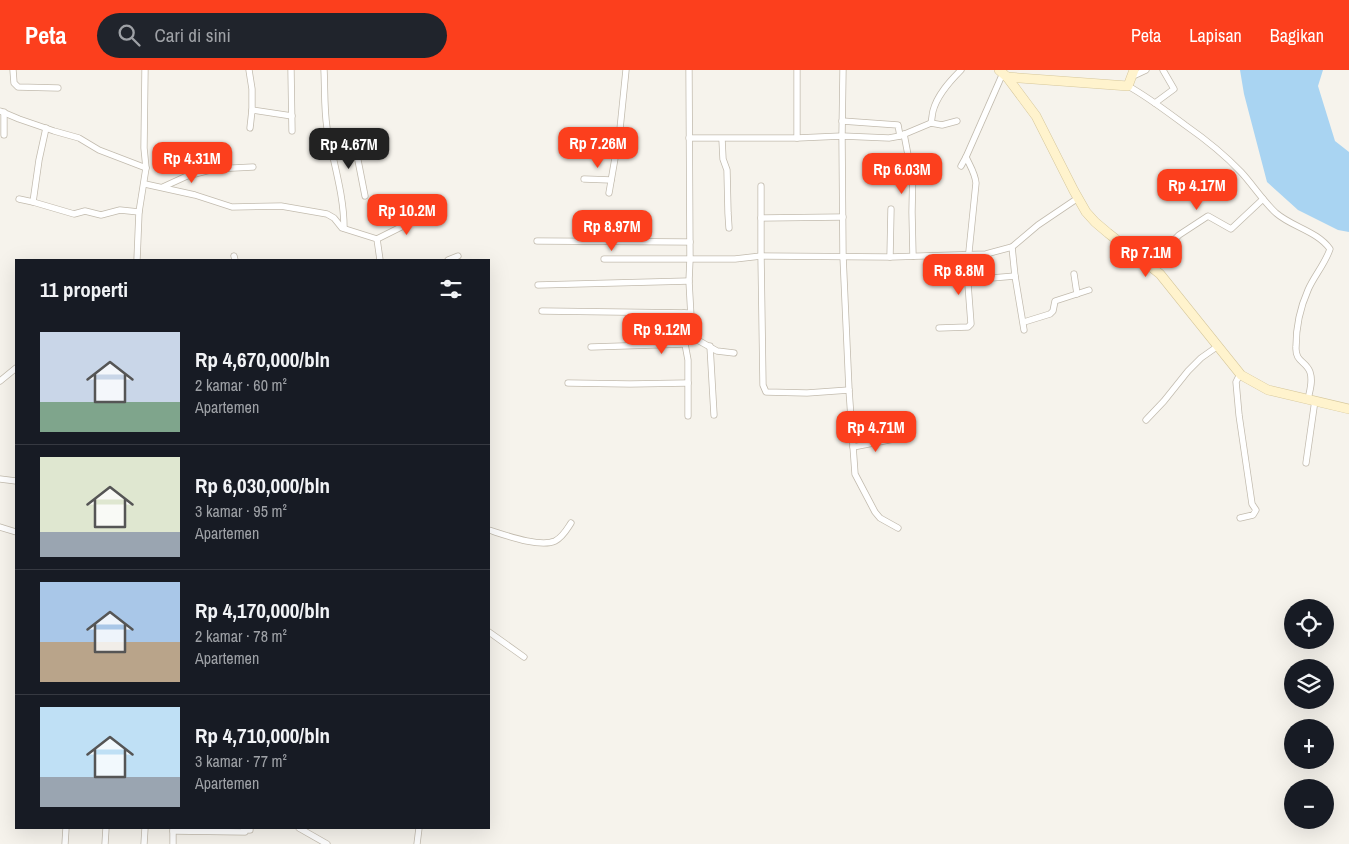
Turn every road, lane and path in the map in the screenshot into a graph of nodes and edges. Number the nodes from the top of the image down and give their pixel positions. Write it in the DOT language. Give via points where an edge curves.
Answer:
graph roads {
  1 [pos="13,70"];
  2 [pos="145,70"];
  3 [pos="249,70"];
  4 [pos="291,70"];
  5 [pos="324,70"];
  6 [pos="626,70"];
  7 [pos="689,70"];
  8 [pos="797,70"];
  9 [pos="843,70"];
  10 [pos="961,70"];
  11 [pos="1146,70"];
  12 [pos="1163,70"];
  13 [pos="1003,73"];
  14 [pos="1132,73"];
  15 [pos="1128,86"];
  16 [pos="58,88"];
  17 [pos="1155,103"];
  18 [pos="252,110"];
  19 [pos="2,112"];
  20 [pos="292,116"];
  21 [pos="842,120"];
  22 [pos="957,121"];
  23 [pos="931,123"];
  24 [pos="46,128"];
  25 [pos="250,128"];
  26 [pos="292,131"];
  27 [pos="4,135"];
  28 [pos="902,135"];
  29 [pos="842,136"];
  30 [pos="689,138"];
  31 [pos="797,138"];
  32 [pos="722,139"];
  33 [pos="332,148"];
  34 [pos="966,157"];
  35 [pos="961,166"];
  36 [pos="253,167"];
  37 [pos="146,168"];
  38 [pos="584,179"];
  39 [pos="611,180"];
  40 [pos="145,184"];
  41 [pos="761,186"];
  42 [pos="163,187"];
  43 [pos="609,194"];
  44 [pos="365,196"];
  45 [pos="1078,198"];
  46 [pos="19,199"];
  47 [pos="1263,199"];
  48 [pos="33,202"];
  49 [pos="891,209"];
  50 [pos="139,212"];
  51 [pos="427,214"];
  52 [pos="840,217"];
  53 [pos="761,218"];
  54 [pos="344,228"];
  55 [pos="729,228"];
  56 [pos="377,239"];
  57 [pos="538,241"];
  58 [pos="690,242"];
  59 [pos="1012,247"];
  60 [pos="968,255"];
  61 [pos="458,256"];
  62 [pos="760,256"];
  63 [pos="843,256"];
  64 [pos="913,256"];
  65 [pos="890,257"];
  66 [pos="136,259"];
  67 [pos="380,259"];
  68 [pos="450,259"];
  69 [pos="604,259"];
  70 [pos="690,259"];
  71 [pos="1149,265"];
  72 [pos="1074,274"];
  73 [pos="1015,276"];
  74 [pos="968,280"];
  75 [pos="689,282"];
  76 [pos="538,286"];
  77 [pos="1090,290"];
  78 [pos="1077,294"];
  79 [pos="542,310"];
  80 [pos="687,313"];
  81 [pos="1024,322"];
  82 [pos="940,328"];
  83 [pos="1024,330"];
  84 [pos="685,344"];
  85 [pos="591,346"];
  86 [pos="710,346"];
  87 [pos="1218,346"];
  88 [pos="734,353"];
  89 [pos="15,369"];
  90 [pos="1241,374"];
  91 [pos="0,381"];
  92 [pos="568,383"];
  93 [pos="688,383"];
  94 [pos="849,390"];
  95 [pos="1311,400"];
  96 [pos="1349,408"];
  97 [pos="714,415"];
  98 [pos="688,416"];
  99 [pos="1146,420"];
  100 [pos="894,439"];
  101 [pos="853,447"];
  102 [pos="1306,464"];
  103 [pos="0,479"];
  104 [pos="15,481"];
  105 [pos="1240,518"];
  106 [pos="571,523"];
  107 [pos="0,528"];
  108 [pos="898,528"];
  109 [pos="490,530"];
  110 [pos="15,532"];
  111 [pos="490,633"];
  112 [pos="524,657"];
  113 [pos="66,829"];
  114 [pos="106,829"];
  115 [pos="145,829"];
  116 [pos="250,829"];
  117 [pos="301,829"];
  118 [pos="419,829"];
  119 [pos="173,830"];
  120 [pos="65,844"];
  121 [pos="105,844"];
  122 [pos="144,844"];
  123 [pos="172,844"];
  124 [pos="327,844"];
  125 [pos="417,844"];
  1 -- 16 [label="street" via="14,83 18,87"];
  2 -- 37 [label="street"];
  3 -- 18 [label="street"];
  4 -- 20 [label="street"];
  5 -- 33 [label="street" via="326,118"];
  6 -- 39 [label="street"];
  7 -- 30 [label="street"];
  8 -- 31 [label="street"];
  9 -- 21 [label="street"];
  10 -- 23 [label="street" via="936,102"];
  11 -- 14 [label="street"];
  12 -- 17 [label="street" via="1174,89"];
  13 -- 15 [label="main road"];
  13 -- 34 [label="street"];
  13 -- 45 [label="main road" via="1036,116"];
  14 -- 15 [label="main road"];
  15 -- 17 [label="street"];
  17 -- 47 [label="street" via="1221,152"];
  18 -- 20 [label="street"];
  18 -- 25 [label="street"];
  19 -- 24 [label="street"];
  19 -- 27 [label="street"];
  20 -- 26 [label="street"];
  21 -- 28 [label="street" via="898,125"];
  21 -- 29 [label="street"];
  22 -- 23 [label="street" via="942,125"];
  23 -- 28 [label="street"];
  24 -- 37 [label="street" via="79,138 99,150"];
  24 -- 48 [label="street"];
  28 -- 29 [label="street" via="880,138"];
  28 -- 64 [label="street" via="914,164"];
  29 -- 31 [label="street"];
  29 -- 52 [label="street"];
  30 -- 32 [label="street"];
  30 -- 58 [label="street"];
  31 -- 32 [label="street"];
  32 -- 55 [label="street" via="727,170"];
  33 -- 44 [label="street" via="356,150"];
  33 -- 54 [label="street" via="341,187"];
  34 -- 35 [label="street"];
  34 -- 60 [label="street" via="976,177"];
  36 -- 42 [label="street" via="214,169"];
  37 -- 40 [label="street"];
  38 -- 39 [label="street"];
  39 -- 43 [label="street"];
  40 -- 42 [label="street"];
  40 -- 50 [label="street"];
  41 -- 53 [label="street"];
  42 -- 54 [label="street" via="232,207 280,206 327,214"];
  45 -- 59 [label="street"];
  45 -- 71 [label="main road" via="1095,222"];
  46 -- 48 [label="street"];
  47 -- 71 [label="street" via="1231,229 1208,216 1179,235"];
  47 -- 95 [label="street" via="1281,217 1315,235 1330,249 1300,310 1296,348 1299,360 1311,374"];
  48 -- 50 [label="street" via="74,214 85,211 101,215 120,210"];
  49 -- 65 [label="street"];
  50 -- 66 [label="street"];
  51 -- 56 [label="street"];
  52 -- 53 [label="street"];
  52 -- 63 [label="street"];
  53 -- 62 [label="street"];
  54 -- 56 [label="street"];
  56 -- 67 [label="street"];
  57 -- 58 [label="street"];
  58 -- 70 [label="street"];
  59 -- 60 [label="street"];
  59 -- 73 [label="street"];
  60 -- 64 [label="street"];
  60 -- 74 [label="street"];
  61 -- 68 [label="street"];
  62 -- 63 [label="street"];
  62 -- 70 [label="street"];
  62 -- 94 [label="street" via="764,390 807,393"];
  63 -- 65 [label="street"];
  63 -- 94 [label="street"];
  64 -- 65 [label="street"];
  69 -- 70 [label="street"];
  70 -- 75 [label="street"];
  71 -- 87 [label="main road" via="1160,274"];
  72 -- 78 [label="street"];
  73 -- 74 [label="street"];
  73 -- 81 [label="street"];
  74 -- 82 [label="street" via="970,326"];
  75 -- 76 [label="street"];
  75 -- 80 [label="street"];
  77 -- 78 [label="street"];
  78 -- 81 [label="street" via="1055,301 1050,314"];
  79 -- 80 [label="street"];
  80 -- 84 [label="street"];
  80 -- 86 [label="street" via="692,336"];
  81 -- 83 [label="street"];
  84 -- 85 [label="street"];
  84 -- 93 [label="street"];
  86 -- 88 [label="street" via="717,352"];
  86 -- 97 [label="street"];
  87 -- 90 [label="main road"];
  87 -- 99 [label="street" via="1188,370"];
  89 -- 91 [label="street"];
  90 -- 95 [label="main road" via="1268,390"];
  90 -- 105 [label="street" via="1236,382 1238,415 1252,504 1256,510"];
  92 -- 93 [label="street"];
  93 -- 98 [label="street"];
  94 -- 101 [label="street"];
  95 -- 96 [label="main road"];
  95 -- 102 [label="street"];
  100 -- 101 [label="street"];
  101 -- 108 [label="street" via="855,474 875,512"];
  103 -- 104 [label="street"];
  106 -- 109 [label="street" via="558,539 545,543"];
  107 -- 110 [label="street"];
  111 -- 112 [label="street"];
  113 -- 120 [label="street"];
  114 -- 121 [label="street"];
  115 -- 122 [label="street"];
  116 -- 119 [label="street" via="244,832"];
  117 -- 124 [label="street"];
  118 -- 125 [label="street"];
  119 -- 123 [label="street"];
}
